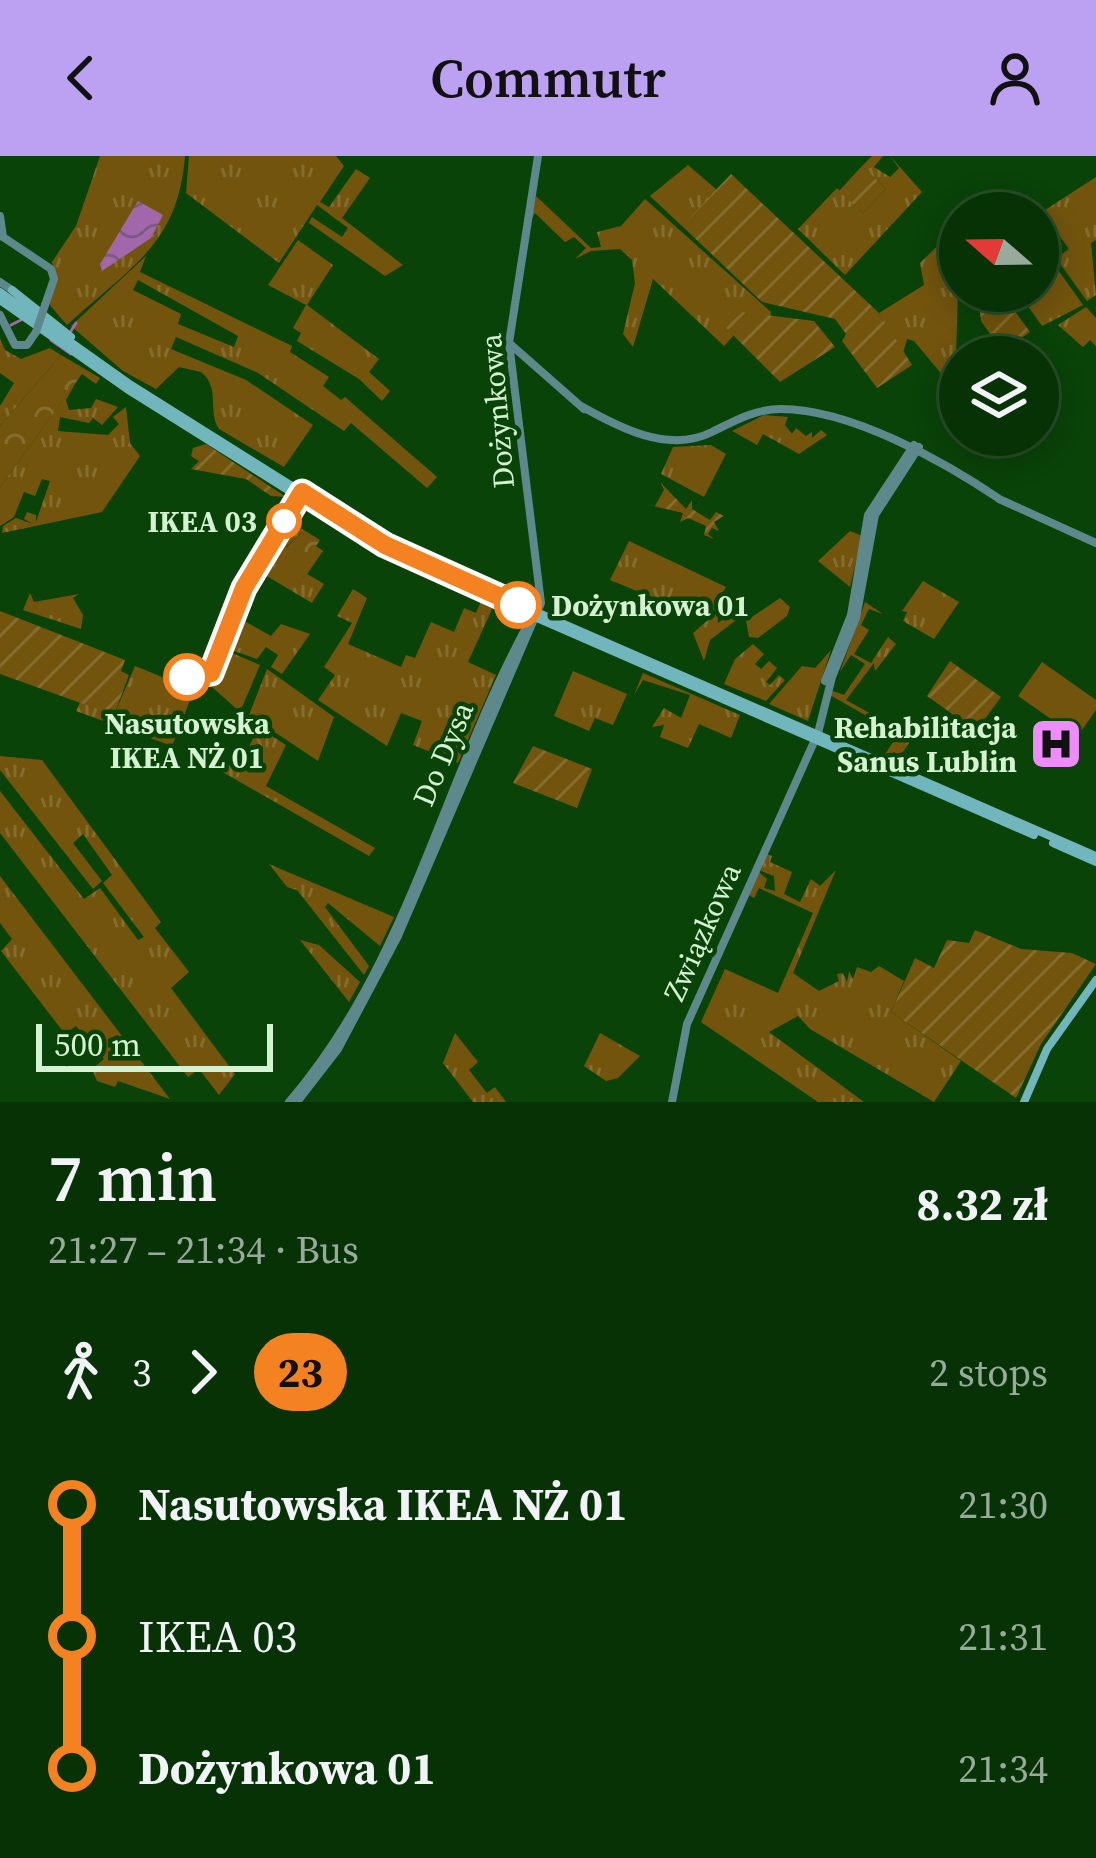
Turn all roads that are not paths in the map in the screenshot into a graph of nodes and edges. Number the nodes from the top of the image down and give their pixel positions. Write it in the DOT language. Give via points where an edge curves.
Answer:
graph roads {
  1 [pos="538,156"];
  2 [pos="0,216"];
  3 [pos="1,238"];
  4 [pos="0,282"];
  5 [pos="12,290"];
  6 [pos="0,296"];
  7 [pos="0,315"];
  8 [pos="81,348"];
  9 [pos="511,349"];
  10 [pos="88,357"];
  11 [pos="915,448"];
  12 [pos="1096,543"];
  13 [pos="534,612"];
  14 [pos="810,735"];
  15 [pos="1096,859"];
  16 [pos="1096,985"];
  17 [pos="293,1102"];
  18 [pos="672,1102"];
  19 [pos="1027,1102"];
  1 -- 9 [label="street, Dożynkowa"];
  2 -- 3 [label="street"];
  3 -- 7 [label="street, bridge" via="51,269 53,280 29,344 16,346"];
  4 -- 5 [label="street"];
  5 -- 8 [label="main road"];
  6 -- 8 [label="main road"];
  6 -- 10 [label="main road"];
  8 -- 10 [label="main road"];
  9 -- 11 [label="street" via="612,428 680,444 757,412 785,409"];
  9 -- 13 [label="street, Dożynkowa" via="542,591"];
  10 -- 13 [label="main road" via="384,550"];
  11 -- 12 [label="street" via="1001,500"];
  11 -- 14 [label="street" via="874,514 856,618"];
  11 -- 14 [label="street" via="868,515 852,611"];
  13 -- 14 [label="main road"];
  13 -- 14 [label="main road"];
  13 -- 17 [label="street, Do Dysa" via="406,913 338,1049"];
  14 -- 15 [label="main road"];
  14 -- 18 [label="street, Związkowa" via="685,1031"];
  16 -- 19 [label="main road" via="1047,1049"];
}
